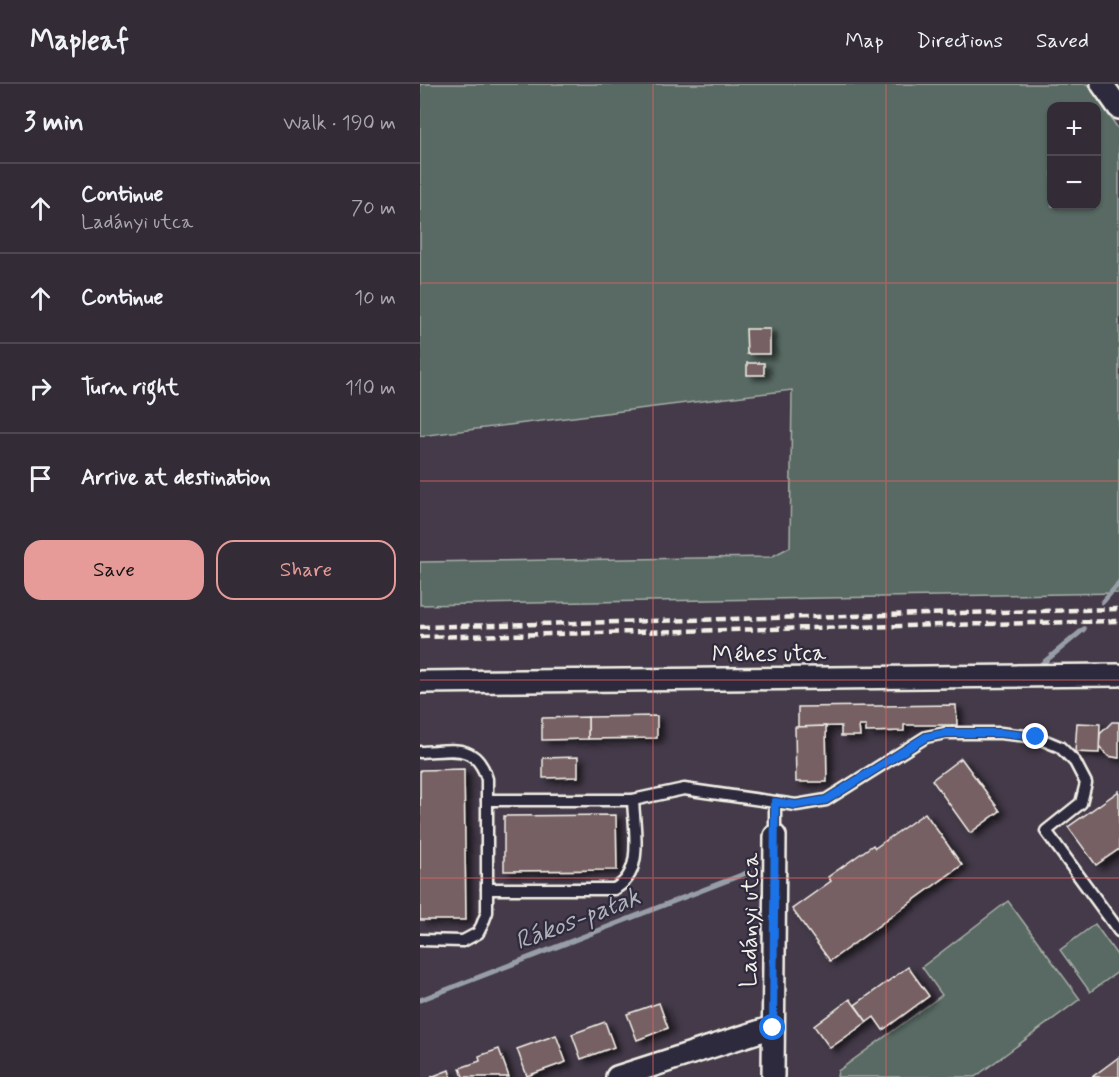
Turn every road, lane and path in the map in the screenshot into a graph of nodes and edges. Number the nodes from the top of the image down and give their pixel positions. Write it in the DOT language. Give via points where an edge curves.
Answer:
graph roads {
  1 [pos="1102,84"];
  2 [pos="1119,108"];
  3 [pos="1119,675"];
  4 [pos="420,682"];
  5 [pos="420,752"];
  6 [pos="487,800"];
  7 [pos="633,800"];
  8 [pos="775,802"];
  9 [pos="775,836"];
  10 [pos="487,889"];
  11 [pos="1119,932"];
  12 [pos="420,940"];
  13 [pos="773,1028"];
  14 [pos="617,1077"];
  15 [pos="773,1077"];
  1 -- 2 [label="street"];
  3 -- 4 [label="street, Méhes utca"];
  5 -- 6 [label="lane" via="466,751 475,756 487,779"];
  6 -- 7 [label="lane"];
  6 -- 10 [label="lane"];
  7 -- 8 [label="lane" via="684,789"];
  7 -- 10 [label="lane" via="635,867 623,885 614,889"];
  8 -- 9 [label="lane"];
  8 -- 11 [label="lane" via="796,805 826,800 926,737 946,733 1036,737 1060,747 1075,762 1086,783 1081,803 1046,831"];
  9 -- 13 [label="street, Ladányi utca"];
  10 -- 12 [label="lane" via="487,912 478,933 470,939"];
  13 -- 14 [label="street"];
  13 -- 15 [label="street, Ladányi utca"];
}
